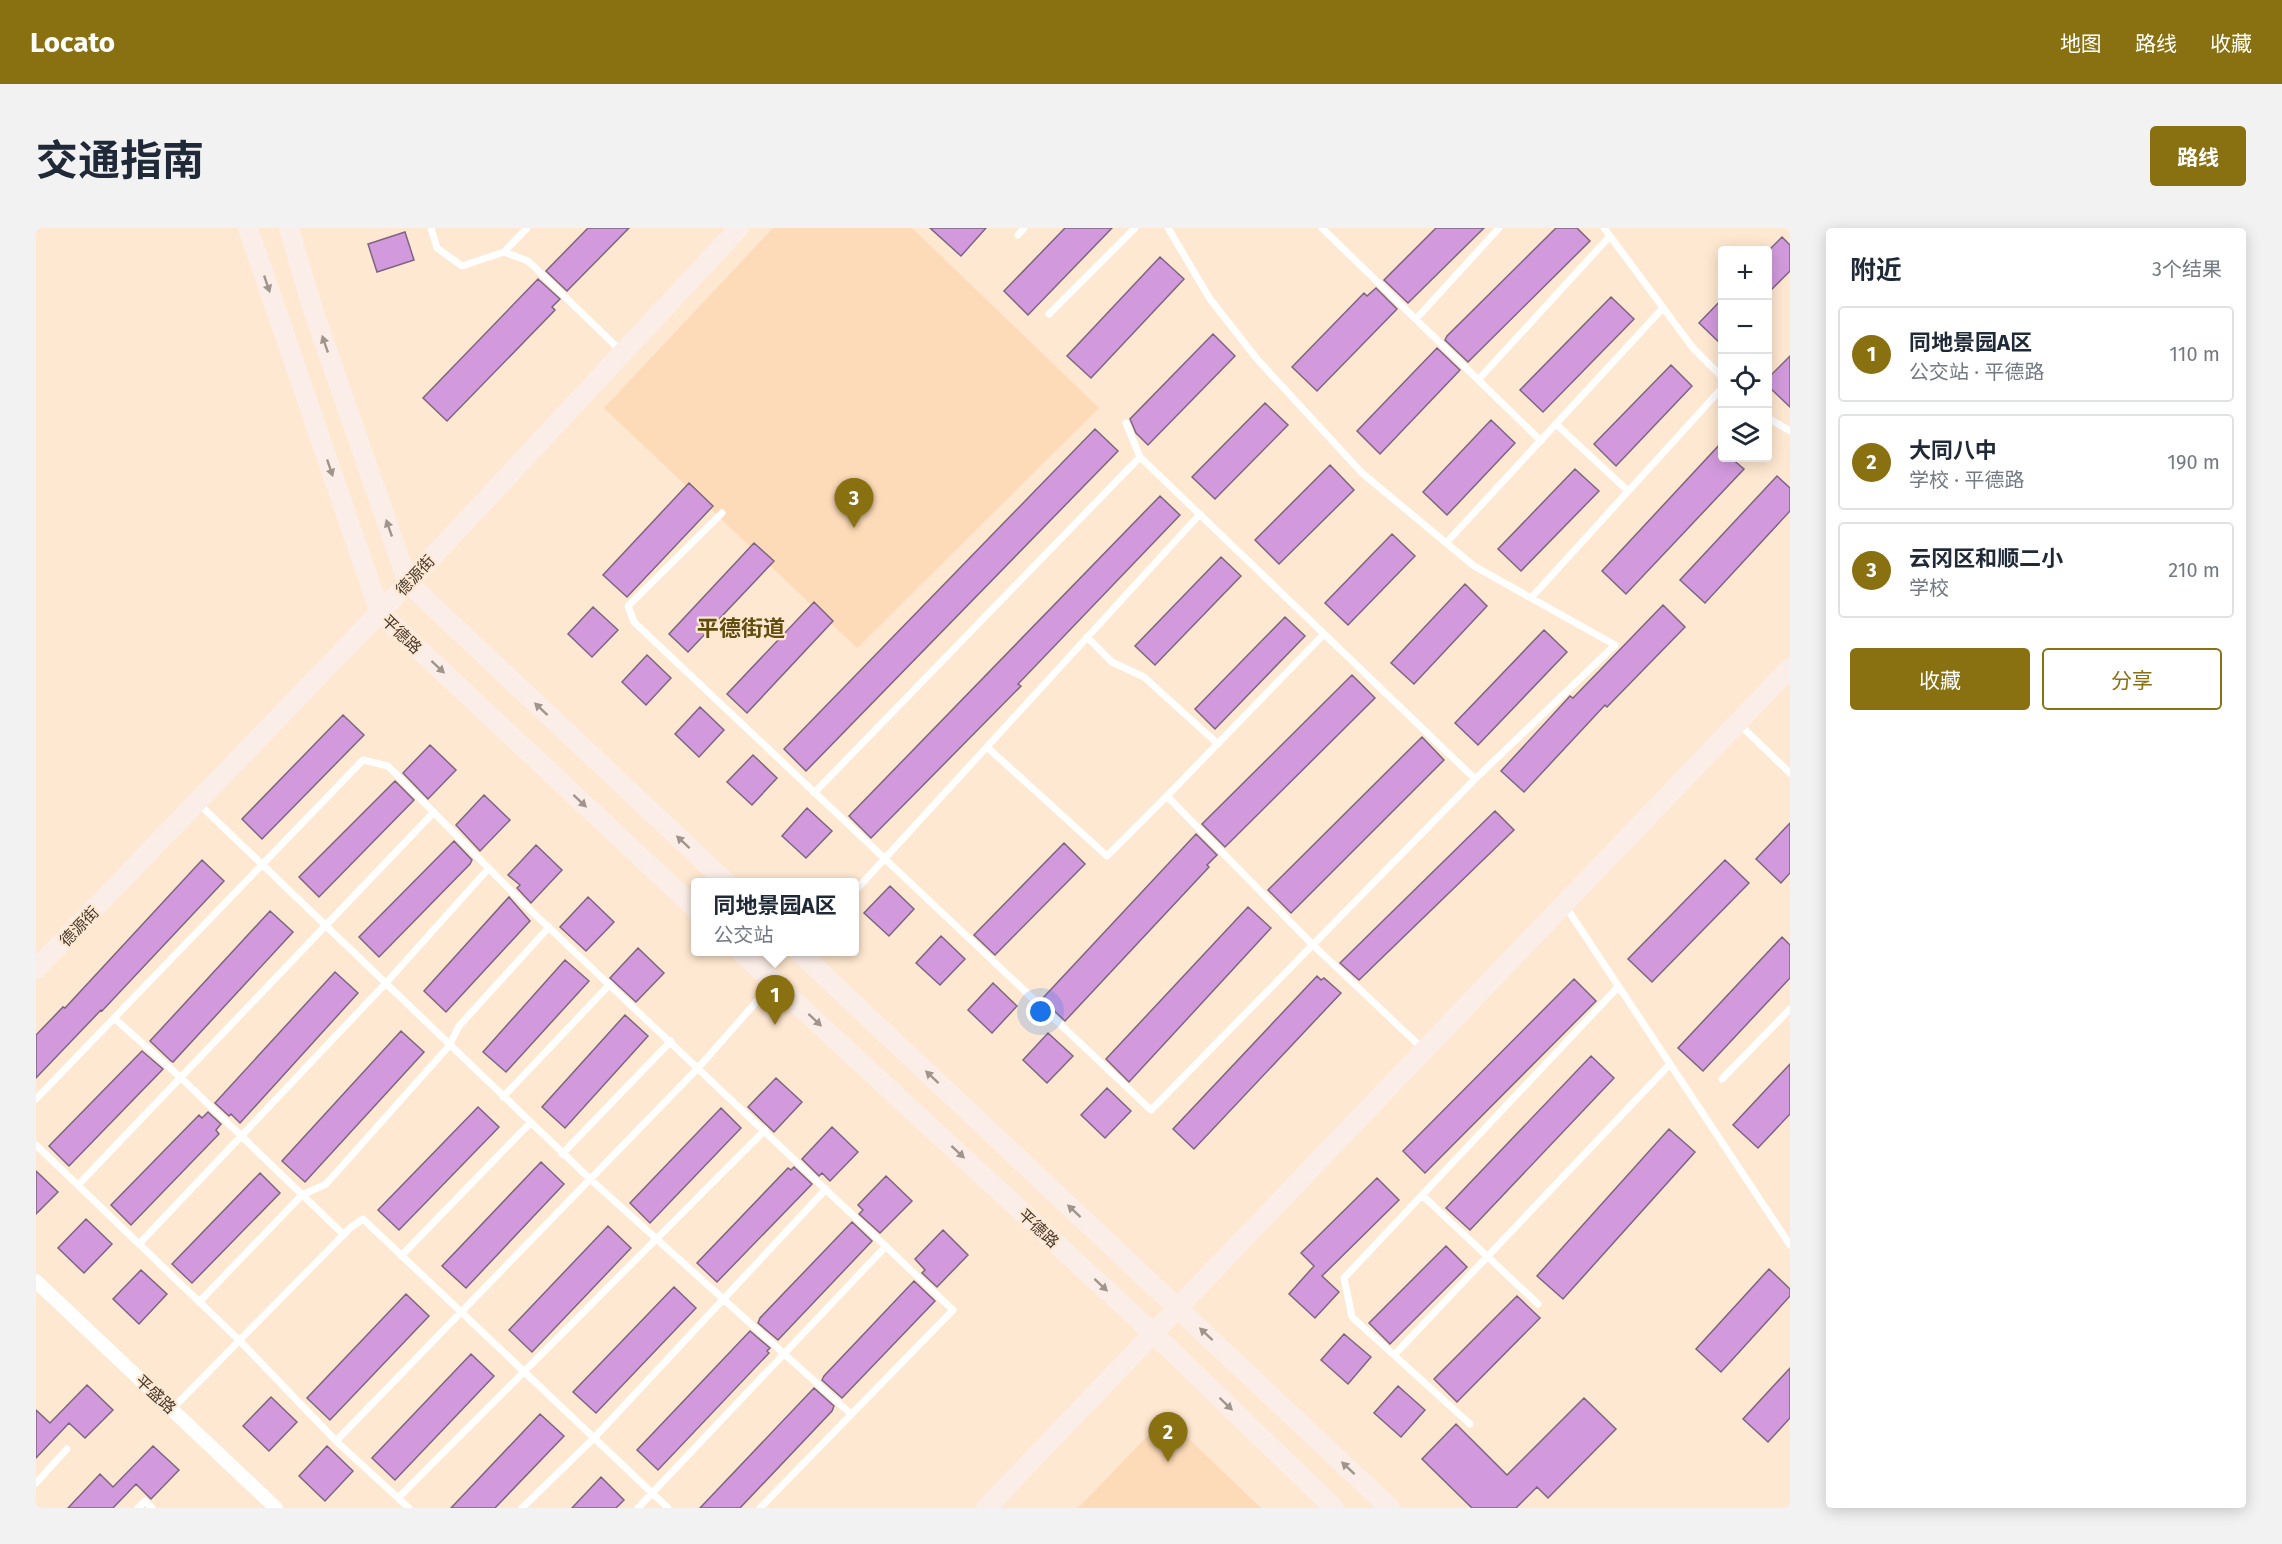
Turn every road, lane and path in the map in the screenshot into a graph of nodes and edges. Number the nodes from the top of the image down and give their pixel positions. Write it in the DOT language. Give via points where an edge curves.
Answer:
graph roads {
  1 [pos="248,228"];
  2 [pos="289,228"];
  3 [pos="431,228"];
  4 [pos="527,228"];
  5 [pos="739,228"];
  6 [pos="1024,228"];
  7 [pos="1135,228"];
  8 [pos="1168,228"];
  9 [pos="1322,228"];
  10 [pos="1499,228"];
  11 [pos="1604,228"];
  12 [pos="1018,235"];
  13 [pos="1610,236"];
  14 [pos="504,252"];
  15 [pos="1663,308"];
  16 [pos="1049,314"];
  17 [pos="1416,319"];
  18 [pos="623,353"];
  19 [pos="1718,373"];
  20 [pos="1478,380"];
  21 [pos="1718,392"];
  22 [pos="1772,421"];
  23 [pos="1126,423"];
  24 [pos="1556,424"];
  25 [pos="1790,431"];
  26 [pos="1540,441"];
  27 [pos="1140,457"];
  28 [pos="1628,491"];
  29 [pos="722,513"];
  30 [pos="1200,514"];
  31 [pos="1446,543"];
  32 [pos="408,583"];
  33 [pos="1531,598"];
  34 [pos="380,613"];
  35 [pos="1324,634"];
  36 [pos="1087,638"];
  37 [pos="1790,668"];
  38 [pos="1738,723"];
  39 [pos="1218,744"];
  40 [pos="987,747"];
  41 [pos="1790,773"];
  42 [pos="1475,779"];
  43 [pos="814,793"];
  44 [pos="1167,796"];
  45 [pos="198,803"];
  46 [pos="434,812"];
  47 [pos="884,860"];
  48 [pos="261,866"];
  49 [pos="489,868"];
  50 [pos="722,878"];
  51 [pos="859,887"];
  52 [pos="691,904"];
  53 [pos="1564,904"];
  54 [pos="323,925"];
  55 [pos="549,927"];
  56 [pos="1312,944"];
  57 [pos="746,956"];
  58 [pos="804,956"];
  59 [pos="36,969"];
  60 [pos="774,982"];
  61 [pos="385,984"];
  62 [pos="610,984"];
  63 [pos="1618,987"];
  64 [pos="1790,1009"];
  65 [pos="114,1018"];
  66 [pos="671,1041"];
  67 [pos="449,1046"];
  68 [pos="1425,1051"];
  69 [pos="1669,1065"];
  70 [pos="699,1067"];
  71 [pos="180,1077"];
  72 [pos="1722,1079"];
  73 [pos="503,1097"];
  74 [pos="36,1099"];
  75 [pos="530,1123"];
  76 [pos="765,1130"];
  77 [pos="242,1137"];
  78 [pos="36,1146"];
  79 [pos="562,1154"];
  80 [pos="590,1179"];
  81 [pos="78,1185"];
  82 [pos="826,1189"];
  83 [pos="302,1195"];
  84 [pos="1423,1196"];
  85 [pos="343,1234"];
  86 [pos="657,1239"];
  87 [pos="139,1244"];
  88 [pos="1790,1245"];
  89 [pos="886,1246"];
  90 [pos="1489,1255"];
  91 [pos="401,1256"];
  92 [pos="36,1281"];
  93 [pos="724,1298"];
  94 [pos="199,1302"];
  95 [pos="1538,1304"];
  96 [pos="1178,1309"];
  97 [pos="461,1312"];
  98 [pos="1154,1334"];
  99 [pos="240,1341"];
  100 [pos="784,1352"];
  101 [pos="1394,1355"];
  102 [pos="523,1371"];
  103 [pos="172,1409"];
  104 [pos="851,1414"];
  105 [pos="1470,1424"];
  106 [pos="594,1438"];
  107 [pos="336,1440"];
  108 [pos="67,1449"];
  109 [pos="36,1483"];
  110 [pos="652,1494"];
  111 [pos="398,1498"];
  112 [pos="138,1508"];
  113 [pos="152,1508"];
  114 [pos="276,1508"];
  115 [pos="409,1508"];
  116 [pos="522,1508"];
  117 [pos="638,1508"];
  118 [pos="668,1508"];
  119 [pos="760,1508"];
  120 [pos="986,1508"];
  121 [pos="1334,1508"];
  122 [pos="1390,1508"];
  1 -- 34 [label="main road, 平德路, one-way"];
  32 -- 2 [label="main road, one-way" via="312,307"];
  3 -- 14 [label="lane" via="437,248 462,266"];
  4 -- 14 [label="lane"];
  5 -- 18 [label="main road, 德源街"];
  6 -- 12 [label="lane"];
  7 -- 16 [label="lane"];
  8 -- 31 [label="lane" via="1210,299 1257,359 1362,473"];
  9 -- 17 [label="lane"];
  10 -- 17 [label="lane"];
  11 -- 13 [label="lane"];
  13 -- 15 [label="lane"];
  13 -- 20 [label="lane"];
  14 -- 18 [label="lane" via="528,261"];
  15 -- 19 [label="lane"];
  15 -- 24 [label="lane"];
  17 -- 20 [label="lane"];
  18 -- 32 [label="main road, 德源街"];
  20 -- 26 [label="lane"];
  21 -- 28 [label="lane"];
  22 -- 25 [label="lane"];
  23 -- 27 [label="lane"];
  24 -- 26 [label="lane"];
  24 -- 28 [label="lane"];
  26 -- 31 [label="lane"];
  27 -- 30 [label="lane"];
  27 -- 43 [label="lane"];
  28 -- 33 [label="lane"];
  29 -- 43 [label="lane" via="628,606 634,622"];
  30 -- 35 [label="lane"];
  30 -- 36 [label="lane"];
  31 -- 33 [label="lane" via="1474,566"];
  32 -- 34 [label="main road, 德源街"];
  50 -- 32 [label="main road, one-way"];
  33 -- 42 [label="lane" via="1615,645"];
  34 -- 45 [label="main road, 德源街"];
  34 -- 52 [label="main road, 平德路, one-way"];
  35 -- 39 [label="lane"];
  35 -- 42 [label="lane"];
  36 -- 39 [label="lane" via="1112,662 1144,677"];
  36 -- 40 [label="lane"];
  37 -- 38 [label="main road"];
  38 -- 41 [label="lane"];
  38 -- 53 [label="main road"];
  39 -- 44 [label="lane"];
  40 -- 44 [label="lane" via="1107,856"];
  40 -- 47 [label="lane"];
  42 -- 56 [label="lane"];
  43 -- 47 [label="lane"];
  44 -- 56 [label="lane"];
  45 -- 48 [label="lane"];
  45 -- 59 [label="main road, 德源街"];
  46 -- 48 [label="lane" via="388,766 363,760"];
  46 -- 49 [label="lane"];
  46 -- 54 [label="lane"];
  47 -- 51 [label="lane"];
  47 -- 56 [label="lane" via="1151,1110"];
  48 -- 54 [label="lane"];
  48 -- 65 [label="lane"];
  49 -- 55 [label="lane"];
  49 -- 61 [label="lane"];
  53 -- 63 [label="lane"];
  53 -- 68 [label="main road"];
  54 -- 61 [label="lane"];
  54 -- 71 [label="lane"];
  55 -- 62 [label="lane"];
  55 -- 67 [label="lane" via="459,1026"];
  56 -- 68 [label="lane"];
  57 -- 60 [label="main road, 平德路"];
  96 -- 58 [label="main road, one-way"];
  60 -- 70 [label="lane"];
  60 -- 98 [label="main road, 平德路, one-way"];
  61 -- 67 [label="lane"];
  61 -- 77 [label="lane"];
  62 -- 66 [label="lane"];
  62 -- 73 [label="lane"];
  63 -- 69 [label="lane"];
  63 -- 84 [label="lane"];
  64 -- 72 [label="lane"];
  65 -- 71 [label="lane"];
  65 -- 74 [label="lane"];
  66 -- 70 [label="lane"];
  66 -- 79 [label="lane"];
  67 -- 73 [label="lane"];
  67 -- 83 [label="lane" via="326,1184"];
  68 -- 96 [label="main road"];
  69 -- 88 [label="lane"];
  69 -- 90 [label="lane"];
  70 -- 76 [label="lane"];
  70 -- 80 [label="lane"];
  71 -- 77 [label="lane"];
  71 -- 81 [label="lane"];
  73 -- 75 [label="lane"];
  75 -- 79 [label="lane"];
  75 -- 91 [label="lane"];
  76 -- 82 [label="lane"];
  76 -- 86 [label="lane"];
  77 -- 83 [label="lane"];
  77 -- 87 [label="lane"];
  78 -- 81 [label="lane"];
  79 -- 80 [label="lane"];
  80 -- 86 [label="lane"];
  80 -- 97 [label="lane"];
  81 -- 87 [label="lane"];
  82 -- 89 [label="lane"];
  82 -- 93 [label="lane"];
  83 -- 85 [label="lane"];
  83 -- 94 [label="lane"];
  84 -- 90 [label="lane"];
  84 -- 101 [label="lane" via="1344,1278 1352,1317"];
  85 -- 91 [label="lane" via="363,1219"];
  85 -- 99 [label="lane"];
  86 -- 93 [label="lane"];
  86 -- 102 [label="lane"];
  87 -- 94 [label="lane"];
  89 -- 100 [label="lane"];
  89 -- 104 [label="lane" via="952,1310"];
  90 -- 95 [label="lane"];
  90 -- 101 [label="lane"];
  91 -- 97 [label="lane"];
  92 -- 103 [label="street, 平盛路"];
  93 -- 100 [label="lane"];
  93 -- 106 [label="lane"];
  94 -- 99 [label="lane"];
  96 -- 98 [label="main road"];
  122 -- 96 [label="main road, one-way"];
  97 -- 102 [label="lane"];
  97 -- 107 [label="lane"];
  98 -- 120 [label="main road"];
  98 -- 121 [label="main road, 平德路, one-way"];
  99 -- 103 [label="lane"];
  99 -- 107 [label="lane"];
  100 -- 104 [label="lane"];
  100 -- 110 [label="lane"];
  101 -- 105 [label="lane"];
  102 -- 106 [label="lane"];
  102 -- 111 [label="lane"];
  103 -- 114 [label="street, 平盛路"];
  104 -- 119 [label="lane"];
  106 -- 110 [label="lane"];
  106 -- 116 [label="lane"];
  107 -- 111 [label="lane"];
  108 -- 109 [label="lane"];
  110 -- 117 [label="lane"];
  110 -- 118 [label="lane"];
  111 -- 115 [label="lane"];
  112 -- 113 [label="lane" via="145,1501"];
}
